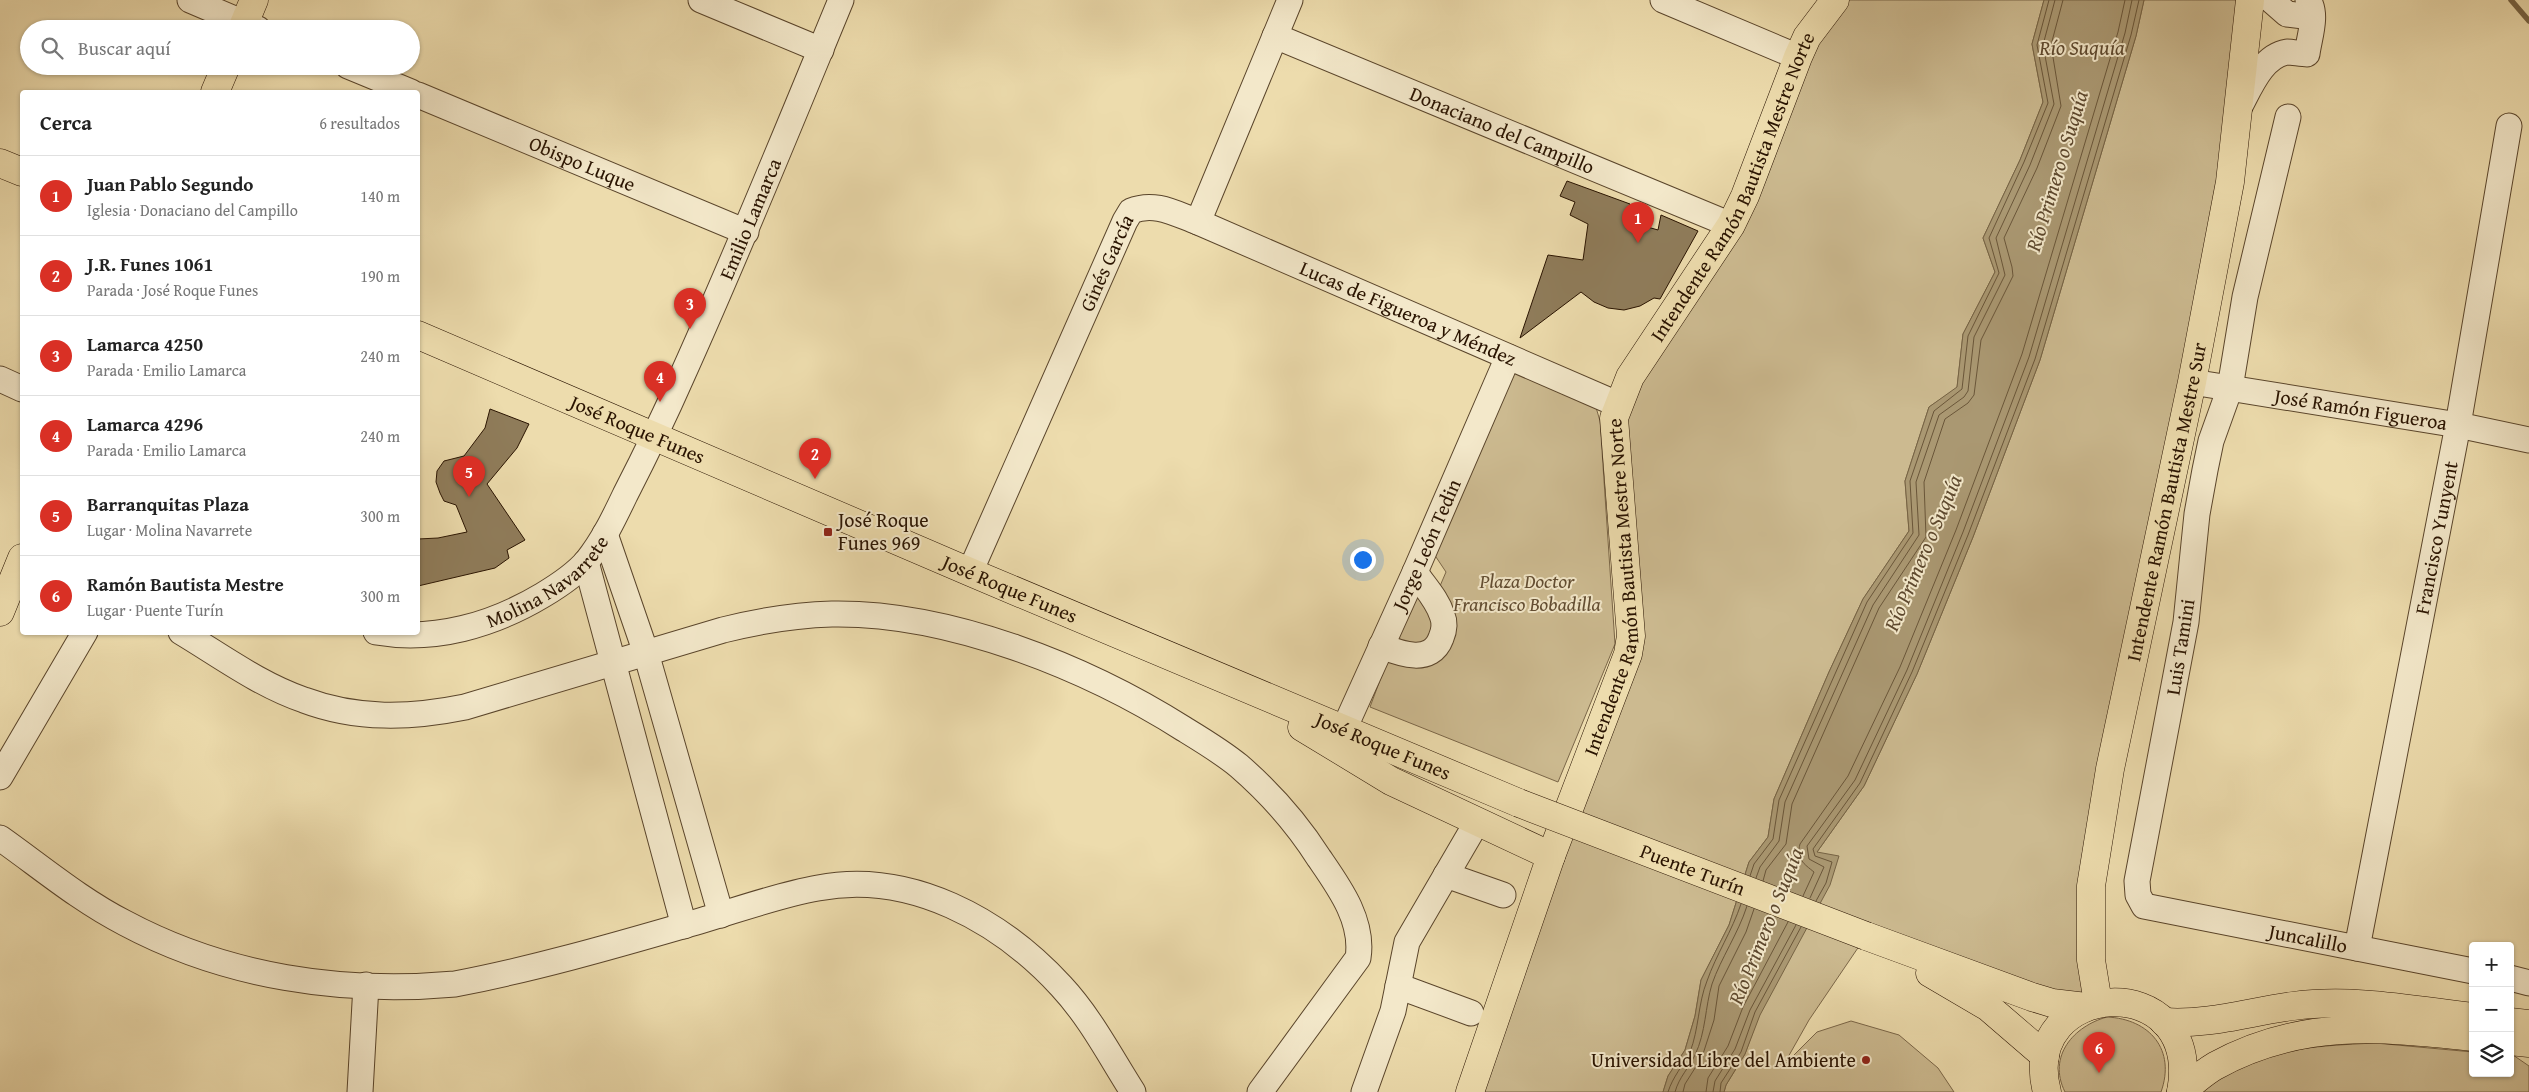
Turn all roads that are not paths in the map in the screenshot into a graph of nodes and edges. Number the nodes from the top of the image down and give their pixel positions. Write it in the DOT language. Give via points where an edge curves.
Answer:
graph roads {
  1 [pos="190,0"];
  2 [pos="701,0"];
  3 [pos="841,0"];
  4 [pos="1290,0"];
  5 [pos="1663,0"];
  6 [pos="1835,0"];
  7 [pos="2250,0"];
  8 [pos="2271,0"];
  9 [pos="2310,8"];
  10 [pos="250,20"];
  11 [pos="1275,36"];
  12 [pos="821,50"];
  13 [pos="1798,57"];
  14 [pos="222,75"];
  15 [pos="370,75"];
  16 [pos="216,90"];
  17 [pos="406,90"];
  18 [pos="420,96"];
  19 [pos="2238,110"];
  20 [pos="2288,117"];
  21 [pos="2509,126"];
  22 [pos="0,163"];
  23 [pos="20,171"];
  24 [pos="1198,222"];
  25 [pos="1731,224"];
  26 [pos="746,232"];
  27 [pos="420,337"];
  28 [pos="1508,357"];
  29 [pos="0,379"];
  30 [pos="2192,382"];
  31 [pos="20,388"];
  32 [pos="2230,388"];
  33 [pos="1617,404"];
  34 [pos="2458,425"];
  35 [pos="655,437"];
  36 [pos="2529,440"];
  37 [pos="605,534"];
  38 [pos="20,561"];
  39 [pos="586,562"];
  40 [pos="970,572"];
  41 [pos="1415,572"];
  42 [pos="6,581"];
  43 [pos="0,612"];
  44 [pos="420,634"];
  45 [pos="83,635"];
  46 [pos="186,635"];
  47 [pos="1381,646"];
  48 [pos="646,653"];
  49 [pos="613,662"];
  50 [pos="1222,677"];
  51 [pos="1344,729"];
  52 [pos="0,777"];
  53 [pos="1519,803"];
  54 [pos="1477,822"];
  55 [pos="0,838"];
  56 [pos="1551,856"];
  57 [pos="1446,875"];
  58 [pos="1503,895"];
  59 [pos="2144,906"];
  60 [pos="721,915"];
  61 [pos="684,926"];
  62 [pos="1866,936"];
  63 [pos="2356,948"];
  64 [pos="2469,970"];
  65 [pos="2514,979"];
  66 [pos="2529,983"];
  67 [pos="366,985"];
  68 [pos="1398,986"];
  69 [pos="2092,1005"];
  70 [pos="1471,1013"];
  71 [pos="2469,1016"];
  72 [pos="2164,1022"];
  73 [pos="2514,1022"];
  74 [pos="2529,1024"];
  75 [pos="2469,1037"];
  76 [pos="2514,1041"];
  77 [pos="2529,1043"];
  78 [pos="2045,1056"];
  79 [pos="360,1092"];
  80 [pos="1133,1092"];
  81 [pos="1260,1092"];
  82 [pos="1364,1092"];
  83 [pos="1470,1092"];
  84 [pos="2047,1092"];
  85 [pos="2181,1092"];
  1 -- 10 [label="street"];
  2 -- 12 [label="street"];
  3 -- 12 [label="street, Emilio Lamarca"];
  4 -- 11 [label="street"];
  5 -- 13 [label="street"];
  6 -- 13 [label="main road, Intendente Ramón Bautista Mestre Norte" via="1807,37"];
  7 -- 19 [label="main road, Intendente Ramón Bautista Mestre Sur"];
  8 -- 9 [label="street" via="2287,14"];
  9 -- 19 [label="street" via="2307,54 2288,52 2273,57 2259,72"];
  11 -- 24 [label="street"];
  11 -- 25 [label="street, Donaciano del Campillo"];
  12 -- 26 [label="street, Emilio Lamarca"];
  13 -- 25 [label="main road, Intendente Ramón Bautista Mestre Norte" via="1745,196"];
  14 -- 16 [label="main road"];
  15 -- 17 [label="street"];
  18 -- 26 [label="street, Obispo Luque"];
  19 -- 30 [label="main road, Intendente Ramón Bautista Mestre Sur" via="2230,182"];
  20 -- 32 [label="street, Luis Tamini" via="2245,297"];
  21 -- 34 [label="street, Francisco Yunyent"];
  22 -- 23 [label="main road"];
  24 -- 28 [label="street, Lucas de Figueroa y Méndez"];
  24 -- 40 [label="street, Ginés García" via="1149,206 1131,211"];
  25 -- 33 [label="main road, Intendente Ramón Bautista Mestre Norte" via="1630,377"];
  26 -- 35 [label="street, Emilio Lamarca"];
  27 -- 35 [label="main road, José Roque Funes"];
  28 -- 33 [label="street, Lucas de Figueroa y Méndez"];
  28 -- 41 [label="street, Jorge León Tedin"];
  29 -- 31 [label="street"];
  30 -- 32 [label="street, José Ramón Figueroa"];
  30 -- 69 [label="main road, Intendente Ramón Bautista Mestre Sur" via="2110,769 2091,886"];
  32 -- 34 [label="street, José Ramón Figueroa"];
  32 -- 59 [label="street, Luis Tamini" via="2212,441 2196,514 2186,622 2137,881 2138,896"];
  33 -- 56 [label="main road, Intendente Ramón Bautista Mestre Norte" via="1614,418 1631,636 1628,654"];
  34 -- 36 [label="street, José Ramón Figueroa"];
  34 -- 63 [label="street, Francisco Yunyent"];
  35 -- 37 [label="street, Molina Navarrete"];
  35 -- 40 [label="main road, José Roque Funes"];
  37 -- 39 [label="street, Molina Navarrete"];
  37 -- 48 [label="street"];
  38 -- 42 [label="main road"];
  39 -- 44 [label="street, Molina Navarrete" via="560,584 503,616 474,626"];
  39 -- 49 [label="street"];
  40 -- 50 [label="main road, José Roque Funes"];
  41 -- 47 [label="street, Jorge León Tedin"];
  41 -- 47 [label="street" via="1442,615 1444,626 1438,645 1432,652 1413,656"];
  42 -- 43 [label="main road"];
  45 -- 52 [label="street"];
  46 -- 49 [label="street" via="267,683 304,700 366,715 429,714 465,707"];
  47 -- 51 [label="street, Jorge León Tedin"];
  48 -- 49 [label="street"];
  48 -- 60 [label="street"];
  48 -- 81 [label="street" via="723,630 796,616 834,614 906,620 948,628 1018,649 1121,692 1239,766 1310,844 1358,925 1360,943 1358,958"];
  49 -- 61 [label="street"];
  50 -- 51 [label="main road, José Roque Funes"];
  50 -- 54 [label="main road" via="1391,781"];
  51 -- 53 [label="main road, José Roque Funes"];
  53 -- 62 [label="main road, Puente Turín, bridge"];
  54 -- 56 [label="main road"];
  54 -- 57 [label="street"];
  55 -- 67 [label="street" via="95,906 164,942 260,974 308,982"];
  56 -- 83 [label="main road, Intendente Ramón Bautista Mestre Norte"];
  57 -- 58 [label="street"];
  57 -- 68 [label="street" via="1407,942"];
  59 -- 63 [label="street, Juncalillo"];
  60 -- 61 [label="street"];
  60 -- 80 [label="street" via="817,888 844,884 895,887 957,908 994,927 1060,986 1082,1012"];
  61 -- 67 [label="street" via="455,984 427,987"];
  62 -- 69 [label="main road, Puente Turín" via="2032,997 2052,1003"];
  62 -- 78 [label="main road, Puente Turín" via="1988,1007"];
  63 -- 64 [label="street, Juncalillo"];
  65 -- 66 [label="street"];
  67 -- 79 [label="street"];
  68 -- 70 [label="street"];
  68 -- 82 [label="street" via="1393,1011"];
  69 -- 72 [label="main road, Puente Turín" via="2122,1001 2145,1008"];
  69 -- 78 [label="main road" via="2074,1013 2060,1027"];
  71 -- 72 [label="main road" via="2353,1002 2294,1006 2205,1023"];
  72 -- 85 [label="main road" via="2174,1034 2183,1063"];
  73 -- 74 [label="main road"];
  75 -- 85 [label="main road" via="2392,1029 2328,1030 2283,1038 2213,1067"];
  76 -- 77 [label="main road"];
  78 -- 84 [label="main road"];
}
